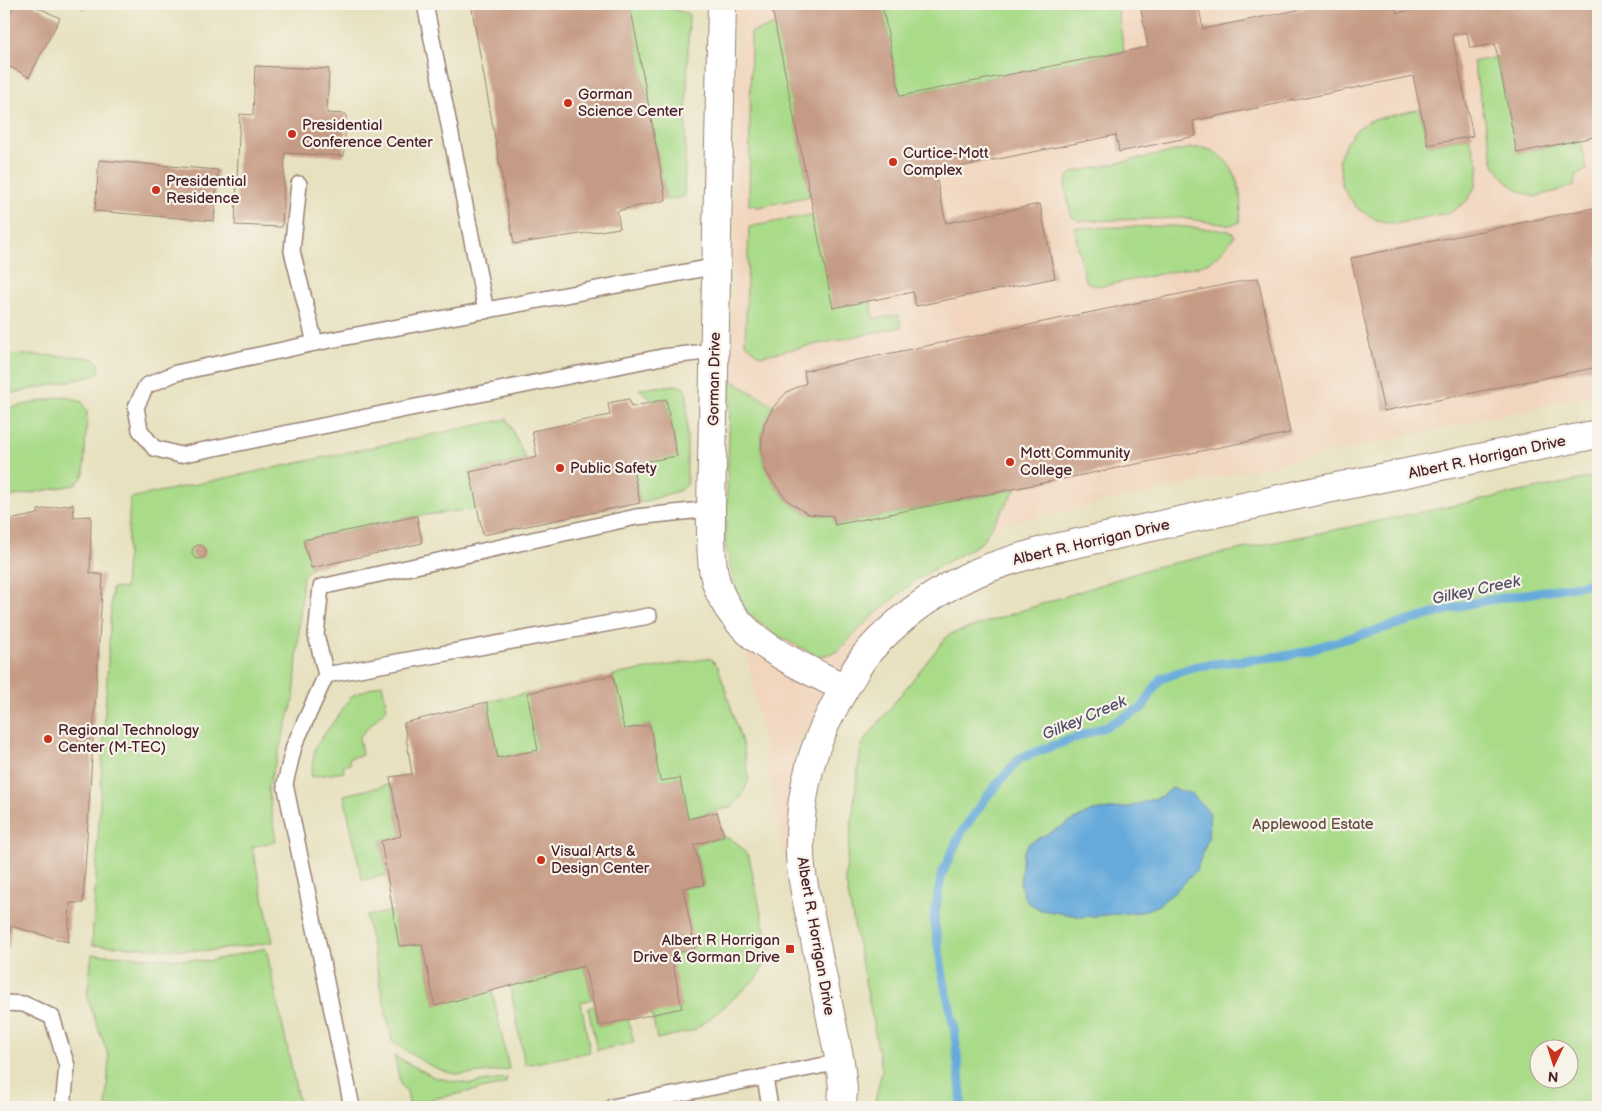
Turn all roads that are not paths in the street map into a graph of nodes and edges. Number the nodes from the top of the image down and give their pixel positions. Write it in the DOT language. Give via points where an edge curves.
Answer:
graph roads {
  1 [pos="425,4"];
  2 [pos="722,4"];
  3 [pos="299,184"];
  4 [pos="717,266"];
  5 [pos="486,311"];
  6 [pos="315,343"];
  7 [pos="714,351"];
  8 [pos="1598,434"];
  9 [pos="711,509"];
  10 [pos="649,616"];
  11 [pos="326,675"];
  12 [pos="844,688"];
  13 [pos="4,1003"];
  14 [pos="840,1062"];
  15 [pos="765,1078"];
  16 [pos="63,1107"];
  17 [pos="352,1107"];
  18 [pos="612,1107"];
  19 [pos="770,1107"];
  20 [pos="842,1107"];
  1 -- 5 [label="lane"];
  2 -- 4 [label="street, Gorman Drive"];
  3 -- 6 [label="lane" via="292,251"];
  4 -- 5 [label="lane"];
  4 -- 7 [label="street, Gorman Drive"];
  5 -- 6 [label="lane"];
  6 -- 7 [label="lane" via="176,373 146,386 136,407 140,430 154,448 180,454 662,357"];
  7 -- 9 [label="street, Gorman Drive"];
  8 -- 12 [label="street, Albert R. Horrigan Drive" via="1297,495 1046,550 1006,562 968,577 899,622 867,653"];
  9 -- 11 [label="lane" via="636,518 320,587 316,635"];
  9 -- 12 [label="street, Gorman Drive" via="714,576 728,608 752,637"];
  10 -- 11 [label="lane"];
  11 -- 17 [label="lane" via="294,746 285,784"];
  12 -- 14 [label="street, Albert R. Horrigan Drive" via="823,727 811,759 803,791 800,832 804,887"];
  13 -- 16 [label="lane" via="24,1004 52,1017 67,1066"];
  14 -- 15 [label="lane"];
  14 -- 20 [label="street, Albert R. Horrigan Drive"];
  15 -- 18 [label="lane"];
  15 -- 19 [label="lane"];
}
